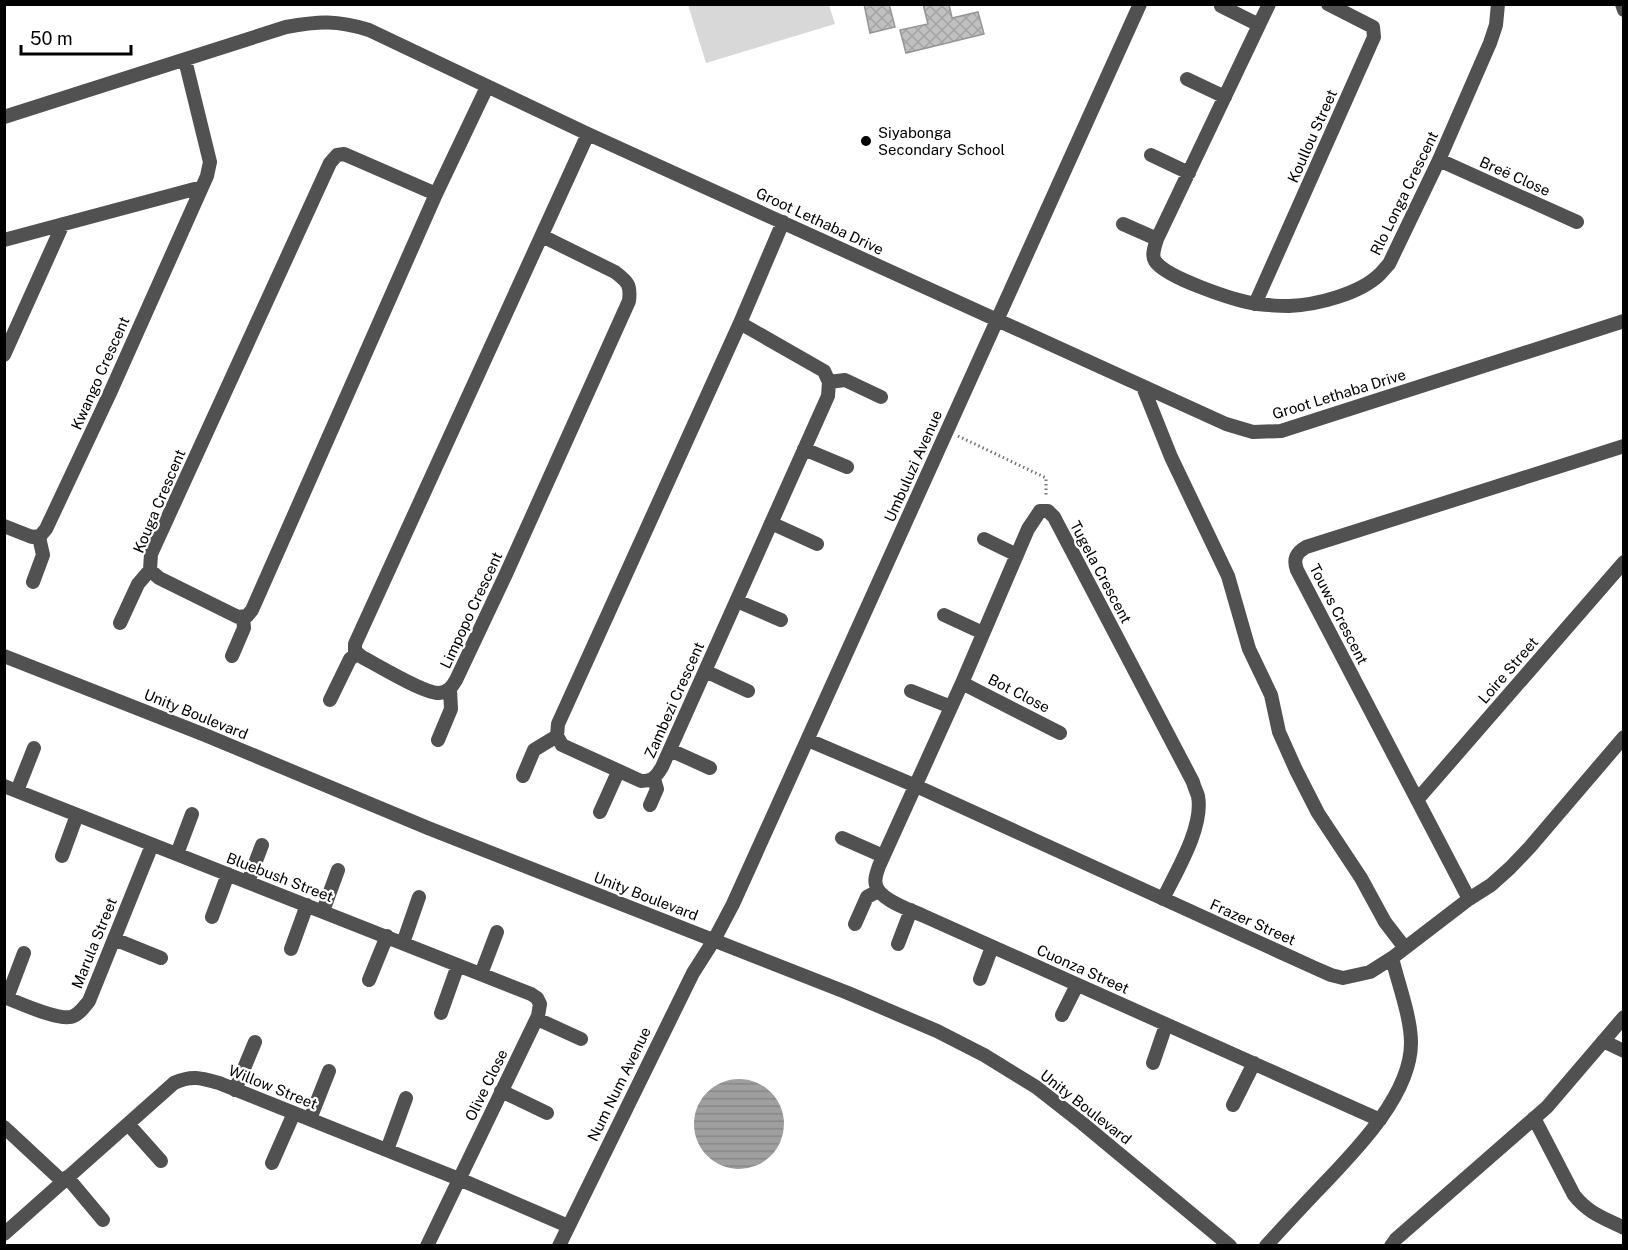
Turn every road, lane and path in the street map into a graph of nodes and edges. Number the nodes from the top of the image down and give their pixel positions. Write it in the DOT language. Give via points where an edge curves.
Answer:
graph roads {
  1 [pos="1140,4"];
  2 [pos="1269,4"];
  3 [pos="1328,4"];
  4 [pos="1498,4"];
  5 [pos="1622,4"];
  6 [pos="1221,6"];
  7 [pos="1623,10"];
  8 [pos="1259,25"];
  9 [pos="185,60"];
  10 [pos="1187,79"];
  11 [pos="487,87"];
  12 [pos="1225,97"];
  13 [pos="4,117"];
  14 [pos="588,134"];
  15 [pos="1151,155"];
  16 [pos="1439,160"];
  17 [pos="1189,173"];
  18 [pos="202,187"];
  19 [pos="436,194"];
  20 [pos="783,222"];
  21 [pos="1578,222"];
  22 [pos="63,224"];
  23 [pos="1123,224"];
  24 [pos="542,236"];
  25 [pos="1157,239"];
  26 [pos="4,240"];
  27 [pos="1255,304"];
  28 [pos="997,321"];
  29 [pos="1623,321"];
  30 [pos="740,323"];
  31 [pos="4,355"];
  32 [pos="829,382"];
  33 [pos="1143,387"];
  34 [pos="881,397"];
  35 [pos="947,432"];
  36 [pos="1623,446"];
  37 [pos="804,449"];
  38 [pos="847,467"];
  39 [pos="1045,510"];
  40 [pos="771,523"];
  41 [pos="4,526"];
  42 [pos="39,537"];
  43 [pos="984,539"];
  44 [pos="817,544"];
  45 [pos="1017,555"];
  46 [pos="1623,562"];
  47 [pos="150,570"];
  48 [pos="33,582"];
  49 [pos="737,601"];
  50 [pos="944,615"];
  51 [pos="243,617"];
  52 [pos="781,620"];
  53 [pos="120,623"];
  54 [pos="983,633"];
  55 [pos="357,654"];
  56 [pos="4,656"];
  57 [pos="232,656"];
  58 [pos="705,671"];
  59 [pos="962,682"];
  60 [pos="450,689"];
  61 [pos="748,690"];
  62 [pos="911,691"];
  63 [pos="330,700"];
  64 [pos="951,707"];
  65 [pos="1060,733"];
  66 [pos="557,736"];
  67 [pos="1623,737"];
  68 [pos="438,740"];
  69 [pos="808,740"];
  70 [pos="34,748"];
  71 [pos="670,750"];
  72 [pos="710,768"];
  73 [pos="618,772"];
  74 [pos="523,776"];
  75 [pos="654,779"];
  76 [pos="916,786"];
  77 [pos="11,789"];
  78 [pos="1417,800"];
  79 [pos="650,806"];
  80 [pos="600,812"];
  81 [pos="192,814"];
  82 [pos="77,815"];
  83 [pos="843,838"];
  84 [pos="152,844"];
  85 [pos="262,845"];
  86 [pos="177,854"];
  87 [pos="62,856"];
  88 [pos="883,856"];
  89 [pos="338,870"];
  90 [pos="228,874"];
  91 [pos="248,882"];
  92 [pos="878,891"];
  93 [pos="419,897"];
  94 [pos="1163,899"];
  95 [pos="1469,899"];
  96 [pos="308,905"];
  97 [pos="911,910"];
  98 [pos="323,911"];
  99 [pos="212,917"];
  100 [pos="855,924"];
  101 [pos="497,932"];
  102 [pos="387,936"];
  103 [pos="114,939"];
  104 [pos="714,940"];
  105 [pos="403,943"];
  106 [pos="898,944"];
  107 [pos="992,947"];
  108 [pos="1405,948"];
  109 [pos="291,949"];
  110 [pos="24,953"];
  111 [pos="161,958"];
  112 [pos="1392,958"];
  113 [pos="458,965"];
  114 [pos="481,974"];
  115 [pos="980,979"];
  116 [pos="369,980"];
  117 [pos="1077,984"];
  118 [pos="6,997"];
  119 [pos="540,1004"];
  120 [pos="441,1013"];
  121 [pos="1062,1016"];
  122 [pos="1623,1017"];
  123 [pos="537,1019"];
  124 [pos="1167,1025"];
  125 [pos="581,1039"];
  126 [pos="1603,1041"];
  127 [pos="255,1042"];
  128 [pos="1623,1051"];
  129 [pos="1153,1064"];
  130 [pos="1254,1064"];
  131 [pos="329,1071"];
  132 [pos="235,1090"];
  133 [pos="501,1091"];
  134 [pos="406,1098"];
  135 [pos="1233,1105"];
  136 [pos="294,1113"];
  137 [pos="547,1113"];
  138 [pos="1534,1118"];
  139 [pos="310,1119"];
  140 [pos="1380,1120"];
  141 [pos="128,1124"];
  142 [pos="4,1126"];
  143 [pos="387,1150"];
  144 [pos="161,1161"];
  145 [pos="272,1163"];
  146 [pos="65,1179"];
  147 [pos="459,1179"];
  148 [pos="103,1220"];
  149 [pos="568,1226"];
  150 [pos="1623,1228"];
  151 [pos="4,1235"];
  152 [pos="13,1245"];
  153 [pos="427,1245"];
  154 [pos="559,1245"];
  155 [pos="1230,1245"];
  156 [pos="1266,1245"];
  157 [pos="1391,1245"];
  1 -- 28 [label="street, Umbuluzi Avenue"];
  2 -- 8 [label="street"];
  3 -- 27 [label="street, Koullou Street" via="1373,27 1374,37"];
  4 -- 16 [label="street, Rlo Longa Crescent" via="1490,43"];
  5 -- 7 [label="street"];
  6 -- 8 [label="street"];
  8 -- 12 [label="street"];
  9 -- 11 [label="street, Groot Lethaba Drive" via="286,27 337,22 369,30"];
  9 -- 13 [label="street, Groot Lethaba Drive"];
  9 -- 18 [label="street, Kwango Crescent" via="210,162"];
  10 -- 12 [label="street"];
  11 -- 14 [label="street, Groot Lethaba Drive"];
  11 -- 19 [label="street"];
  12 -- 17 [label="street"];
  14 -- 20 [label="street, Groot Lethaba Drive"];
  14 -- 24 [label="street"];
  15 -- 17 [label="street"];
  16 -- 21 [label="street, Breë Close"];
  16 -- 27 [label="street, Rlo Longa Crescent" via="1389,264 1379,276 1321,302 1290,306"];
  17 -- 25 [label="street"];
  18 -- 22 [label="street"];
  18 -- 42 [label="street, Kwango Crescent" via="50,522"];
  19 -- 47 [label="street, Kouga Crescent" via="344,154 330,163 152,554"];
  19 -- 51 [label="street" via="252,610"];
  20 -- 28 [label="street, Groot Lethaba Drive"];
  20 -- 30 [label="street"];
  22 -- 26 [label="street"];
  22 -- 31 [label="street"];
  23 -- 25 [label="street"];
  24 -- 55 [label="street" via="355,644"];
  24 -- 60 [label="street, Limpopo Crescent" via="615,272 629,285 629,301"];
  25 -- 27 [label="street, Rlo Longa Crescent" via="1153,254 1161,267 1201,287"];
  28 -- 33 [label="street, Groot Lethaba Drive"];
  28 -- 35 [label="street, Umbuluzi Avenue"];
  29 -- 33 [label="street, Groot Lethaba Drive" via="1281,431 1237,429"];
  30 -- 32 [label="street" via="824,371"];
  30 -- 66 [label="street" via="561,717"];
  32 -- 34 [label="street" via="845,380"];
  32 -- 37 [label="street, Zambezi Crescent" via="828,396"];
  33 -- 108 [label="street" via="1171,457 1228,576 1250,649 1271,695 1279,732 1296,770 1318,813"];
  35 -- 39 [label="path" via="1046,478"];
  35 -- 69 [label="street, Umbuluzi Avenue"];
  36 -- 78 [label="street, Touws Crescent" via="1306,547 1296,555 1297,570"];
  37 -- 38 [label="street"];
  37 -- 40 [label="street, Zambezi Crescent"];
  39 -- 45 [label="street" via="1035,516"];
  39 -- 94 [label="street, Tugela Crescent" via="1057,523 1198,798 1191,839"];
  40 -- 44 [label="street"];
  40 -- 49 [label="street, Zambezi Crescent"];
  41 -- 42 [label="street"];
  42 -- 48 [label="street" via="43,555"];
  43 -- 45 [label="street"];
  45 -- 54 [label="street"];
  46 -- 78 [label="street, Loire Street"];
  47 -- 51 [label="street, Kouga Crescent" via="167,583"];
  47 -- 53 [label="street" via="138,584"];
  49 -- 52 [label="street"];
  49 -- 58 [label="street, Zambezi Crescent"];
  50 -- 54 [label="street"];
  51 -- 57 [label="street" via="244,628"];
  54 -- 59 [label="street"];
  55 -- 60 [label="street, Limpopo Crescent" via="429,691"];
  55 -- 63 [label="street" via="350,659"];
  56 -- 104 [label="street, Unity Boulevard"];
  58 -- 61 [label="street"];
  58 -- 71 [label="street, Zambezi Crescent"];
  59 -- 64 [label="street"];
  59 -- 65 [label="street, Bot Close"];
  60 -- 68 [label="street" via="451,709"];
  62 -- 64 [label="street"];
  64 -- 76 [label="street"];
  66 -- 73 [label="street, Zambezi Crescent" via="567,748"];
  66 -- 74 [label="street" via="534,750"];
  67 -- 95 [label="street, Frazer Street" via="1516,861"];
  69 -- 76 [label="street, Frazer Street"];
  69 -- 104 [label="street, Umbuluzi Avenue"];
  70 -- 77 [label="street"];
  71 -- 72 [label="street"];
  71 -- 75 [label="street, Zambezi Crescent"];
  73 -- 75 [label="street, Zambezi Crescent" via="641,781"];
  73 -- 80 [label="street"];
  75 -- 79 [label="street" via="657,789"];
  76 -- 88 [label="street"];
  76 -- 94 [label="street, Frazer Street"];
  77 -- 82 [label="street, Bluebush Street"];
  78 -- 95 [label="street, Touws Crescent"];
  81 -- 86 [label="street"];
  82 -- 84 [label="street, Bluebush Street"];
  82 -- 87 [label="street"];
  83 -- 88 [label="street"];
  84 -- 86 [label="street, Bluebush Street"];
  84 -- 103 [label="street, Marula Street"];
  85 -- 91 [label="street"];
  86 -- 90 [label="street, Bluebush Street"];
  88 -- 92 [label="street" via="876,875"];
  89 -- 98 [label="street"];
  90 -- 91 [label="street, Bluebush Street"];
  90 -- 99 [label="street"];
  91 -- 96 [label="street, Bluebush Street"];
  92 -- 97 [label="street, Cuonza Street"];
  92 -- 100 [label="street" via="867,897"];
  93 -- 105 [label="street"];
  94 -- 112 [label="street, Frazer Street" via="1331,975 1344,978 1370,972"];
  95 -- 108 [label="street, Frazer Street"];
  96 -- 98 [label="street, Bluebush Street"];
  96 -- 109 [label="street"];
  97 -- 106 [label="street"];
  97 -- 107 [label="street, Cuonza Street"];
  98 -- 102 [label="street, Bluebush Street"];
  101 -- 114 [label="street"];
  102 -- 105 [label="street, Bluebush Street"];
  102 -- 116 [label="street"];
  103 -- 111 [label="street"];
  103 -- 118 [label="street, Marula Street" via="89,1000 77,1014 51,1014"];
  104 -- 149 [label="street, Num Num Avenue" via="693,973"];
  104 -- 155 [label="street, Unity Boulevard" via="848,993 984,1055 1036,1087"];
  105 -- 113 [label="street, Bluebush Street"];
  107 -- 115 [label="street"];
  107 -- 117 [label="street, Cuonza Street"];
  108 -- 112 [label="street, Frazer Street"];
  110 -- 118 [label="street"];
  112 -- 140 [label="street" via="1411,1045 1404,1075"];
  113 -- 114 [label="street, Bluebush Street"];
  113 -- 120 [label="street"];
  114 -- 119 [label="street, Bluebush Street" via="531,994"];
  117 -- 121 [label="street"];
  117 -- 124 [label="street, Cuonza Street"];
  119 -- 123 [label="street, Olive Close"];
  122 -- 126 [label="street"];
  123 -- 125 [label="street"];
  123 -- 133 [label="street, Olive Close"];
  124 -- 129 [label="street"];
  124 -- 130 [label="street, Cuonza Street"];
  126 -- 128 [label="street"];
  126 -- 138 [label="street"];
  127 -- 132 [label="street"];
  130 -- 135 [label="street"];
  130 -- 140 [label="street, Cuonza Street"];
  131 -- 139 [label="street"];
  132 -- 136 [label="street, Willow Street"];
  132 -- 141 [label="street, Willow Street" via="195,1077 183,1079"];
  133 -- 137 [label="street"];
  133 -- 147 [label="street, Olive Close"];
  134 -- 143 [label="street"];
  136 -- 139 [label="street, Willow Street"];
  136 -- 145 [label="street"];
  138 -- 150 [label="street" via="1582,1206"];
  138 -- 157 [label="street"];
  139 -- 143 [label="street, Willow Street"];
  140 -- 156 [label="street"];
  141 -- 144 [label="street"];
  141 -- 146 [label="street, Willow Street"];
  142 -- 146 [label="street"];
  143 -- 147 [label="street, Willow Street"];
  146 -- 148 [label="street"];
  146 -- 151 [label="street, Willow Street"];
  147 -- 149 [label="street, Willow Street"];
  147 -- 153 [label="street, Olive Close"];
  149 -- 154 [label="street, Num Num Avenue"];
  151 -- 152 [label="street"];
}
